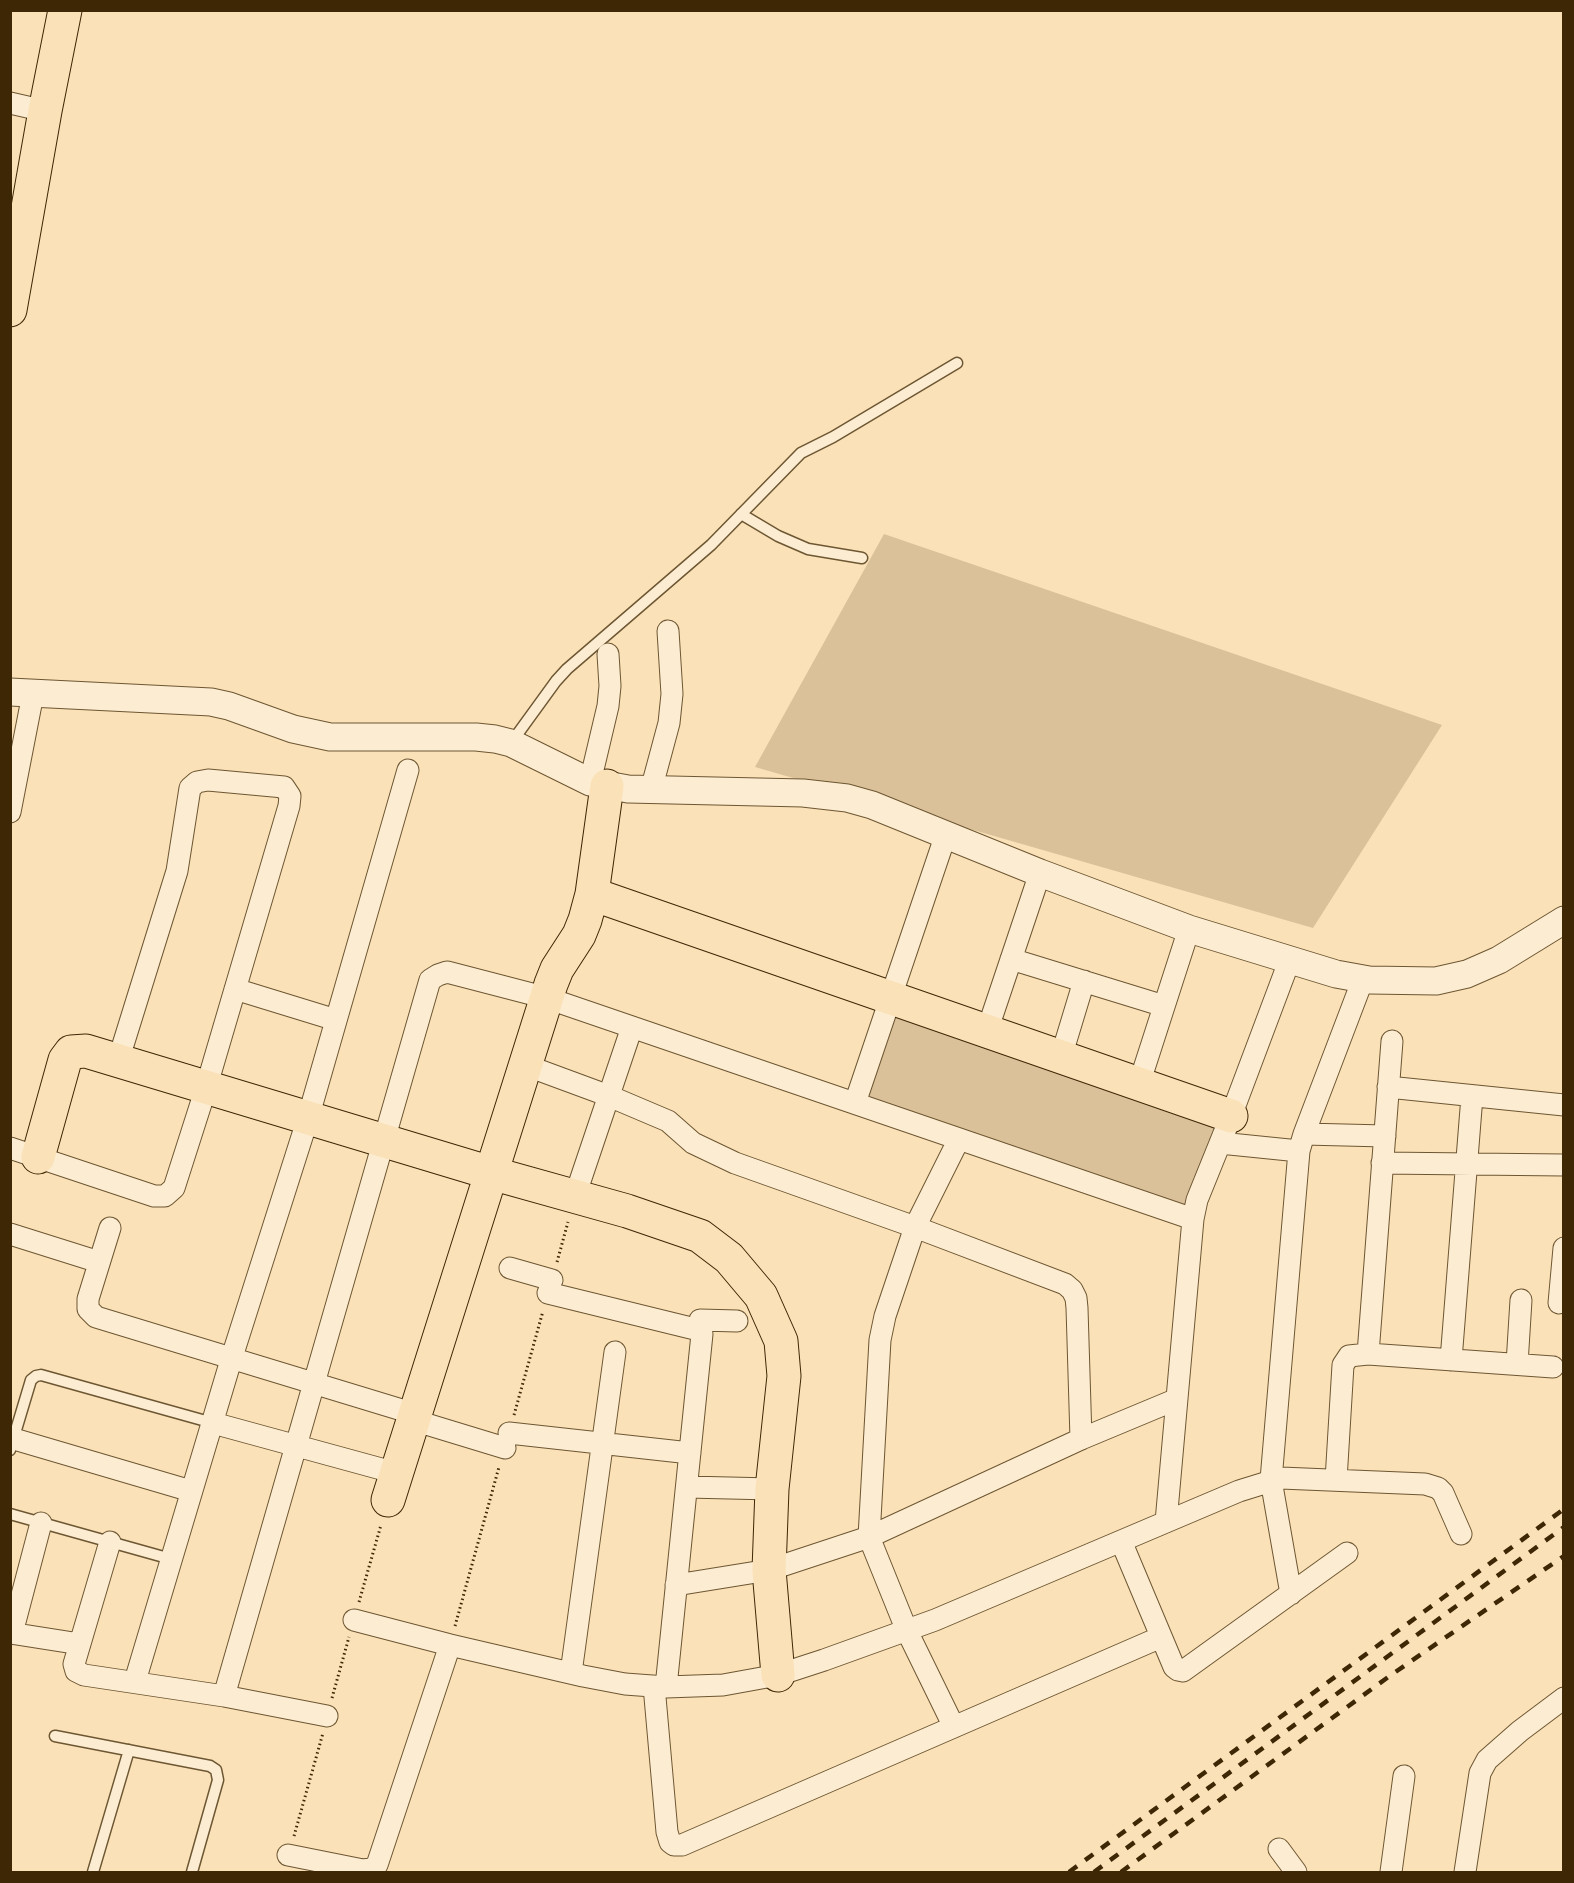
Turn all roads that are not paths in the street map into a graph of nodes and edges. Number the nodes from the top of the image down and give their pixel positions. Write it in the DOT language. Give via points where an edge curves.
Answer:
graph roads {
  1 [pos="65,10"];
  2 [pos="10,103"];
  3 [pos="45,111"];
  4 [pos="10,310"];
  5 [pos="957,363"];
  6 [pos="741,514"];
  7 [pos="862,558"];
  8 [pos="668,631"];
  9 [pos="608,654"];
  10 [pos="22,693"];
  11 [pos="17,742"];
  12 [pos="511,743"];
  13 [pos="408,770"];
  14 [pos="598,784"];
  15 [pos="651,790"];
  16 [pos="10,812"];
  17 [pos="946,834"];
  18 [pos="1040,873"];
  19 [pos="592,894"];
  20 [pos="1563,920"];
  21 [pos="1189,929"];
  22 [pos="1011,959"];
  23 [pos="1290,959"];
  24 [pos="1363,979"];
  25 [pos="1084,981"];
  26 [pos="235,990"];
  27 [pos="891,997"];
  28 [pos="547,998"];
  29 [pos="1164,1006"];
  30 [pos="336,1020"];
  31 [pos="632,1027"];
  32 [pos="987,1031"];
  33 [pos="1392,1041"];
  34 [pos="1061,1057"];
  35 [pos="118,1061"];
  36 [pos="525,1065"];
  37 [pos="1139,1084"];
  38 [pos="1388,1087"];
  39 [pos="206,1088"];
  40 [pos="609,1096"];
  41 [pos="1472,1096"];
  42 [pos="855,1103"];
  43 [pos="1563,1105"];
  44 [pos="308,1118"];
  45 [pos="1226,1130"];
  46 [pos="1385,1136"];
  47 [pos="959,1139"];
  48 [pos="384,1141"];
  49 [pos="1302,1143"];
  50 [pos="24,1152"];
  51 [pos="1382,1163"];
  52 [pos="1467,1164"];
  53 [pos="1563,1165"];
  54 [pos="491,1173"];
  55 [pos="575,1196"];
  56 [pos="1193,1219"];
  57 [pos="915,1227"];
  58 [pos="110,1228"];
  59 [pos="10,1234"];
  60 [pos="1563,1248"];
  61 [pos="99,1262"];
  62 [pos="510,1268"];
  63 [pos="1521,1299"];
  64 [pos="1558,1303"];
  65 [pos="737,1321"];
  66 [pos="699,1330"];
  67 [pos="615,1352"];
  68 [pos="1368,1354"];
  69 [pos="231,1360"];
  70 [pos="1451,1360"];
  71 [pos="1517,1365"];
  72 [pos="1553,1367"];
  73 [pos="314,1384"];
  74 [pos="1177,1399"];
  75 [pos="414,1417"];
  76 [pos="213,1423"];
  77 [pos="1081,1439"];
  78 [pos="602,1444"];
  79 [pos="12,1445"];
  80 [pos="296,1446"];
  81 [pos="690,1453"];
  82 [pos="1271,1480"];
  83 [pos="1336,1480"];
  84 [pos="687,1486"];
  85 [pos="392,1487"];
  86 [pos="772,1489"];
  87 [pos="191,1491"];
  88 [pos="10,1514"];
  89 [pos="1166,1522"];
  90 [pos="40,1523"];
  91 [pos="1461,1534"];
  92 [pos="869,1537"];
  93 [pos="1121,1541"];
  94 [pos="110,1542"];
  95 [pos="1347,1553"];
  96 [pos="171,1558"];
  97 [pos="769,1570"];
  98 [pos="676,1585"];
  99 [pos="1291,1594"];
  100 [pos="354,1620"];
  101 [pos="906,1631"];
  102 [pos="11,1633"];
  103 [pos="1161,1637"];
  104 [pos="80,1644"];
  105 [pos="450,1645"];
  106 [pos="571,1673"];
  107 [pos="778,1674"];
  108 [pos="135,1681"];
  109 [pos="660,1687"];
  110 [pos="224,1696"];
  111 [pos="1563,1698"];
  112 [pos="327,1716"];
  113 [pos="954,1727"];
  114 [pos="55,1736"];
  115 [pos="129,1750"];
  116 [pos="1404,1776"];
  117 [pos="1279,1849"];
  118 [pos="288,1855"];
  119 [pos="93,1872"];
  120 [pos="192,1872"];
  121 [pos="1296,1872"];
  122 [pos="1391,1872"];
  123 [pos="1465,1872"];
  1 -- 3 [label="main road"];
  2 -- 3 [label="street"];
  3 -- 4 [label="main road"];
  5 -- 6 [label="lane" via="801,453"];
  6 -- 7 [label="lane" via="808,549"];
  6 -- 12 [label="lane" via="711,545 567,669"];
  8 -- 15 [label="street" via="672,694 669,723"];
  9 -- 14 [label="street" via="610,686"];
  10 -- 11 [label="street"];
  10 -- 12 [label="street" via="211,702 292,729 330,737 476,737"];
  11 -- 16 [label="street"];
  12 -- 14 [label="street"];
  13 -- 30 [label="street"];
  14 -- 15 [label="street"];
  14 -- 19 [label="main road"];
  15 -- 17 [label="street" via="803,793 847,798"];
  17 -- 18 [label="street"];
  17 -- 27 [label="street"];
  18 -- 21 [label="street"];
  18 -- 22 [label="street"];
  19 -- 27 [label="main road"];
  19 -- 28 [label="main road" via="579,935 557,969"];
  20 -- 24 [label="street" via="1499,960 1467,974 1436,981"];
  21 -- 23 [label="street"];
  21 -- 29 [label="street"];
  22 -- 25 [label="street"];
  22 -- 32 [label="street"];
  23 -- 24 [label="street"];
  23 -- 45 [label="street"];
  24 -- 49 [label="street"];
  25 -- 29 [label="street"];
  25 -- 34 [label="street"];
  26 -- 30 [label="street"];
  26 -- 35 [label="street" via="290,796 284,787 208,780 190,788 177,871"];
  26 -- 39 [label="street"];
  27 -- 32 [label="main road"];
  27 -- 42 [label="street"];
  28 -- 31 [label="street"];
  28 -- 36 [label="main road"];
  28 -- 48 [label="street" via="447,972 430,980"];
  29 -- 37 [label="street"];
  30 -- 44 [label="street"];
  31 -- 40 [label="street"];
  31 -- 42 [label="street"];
  32 -- 34 [label="main road"];
  33 -- 38 [label="street"];
  34 -- 37 [label="main road"];
  35 -- 39 [label="main road"];
  35 -- 50 [label="main road" via="86,1051 71,1052"];
  36 -- 40 [label="street"];
  36 -- 54 [label="main road"];
  37 -- 45 [label="main road"];
  38 -- 41 [label="street"];
  38 -- 46 [label="street"];
  39 -- 44 [label="main road"];
  39 -- 50 [label="street" via="174,1188 165,1196 154,1196"];
  40 -- 55 [label="street"];
  40 -- 57 [label="street" via="668,1121 693,1143 735,1164"];
  41 -- 43 [label="street"];
  41 -- 52 [label="street"];
  42 -- 47 [label="street"];
  44 -- 48 [label="main road"];
  44 -- 69 [label="street"];
  45 -- 49 [label="street"];
  45 -- 56 [label="street" via="1204,1180"];
  46 -- 49 [label="street"];
  46 -- 51 [label="street"];
  47 -- 56 [label="street"];
  47 -- 57 [label="street"];
  48 -- 54 [label="main road"];
  48 -- 73 [label="street"];
  49 -- 82 [label="street"];
  51 -- 52 [label="street"];
  51 -- 68 [label="street"];
  52 -- 53 [label="street"];
  52 -- 70 [label="street"];
  54 -- 55 [label="main road"];
  54 -- 75 [label="main road"];
  55 -- 86 [label="main road" via="700,1236 729,1258 761,1296 780,1341 784,1376"];
  56 -- 74 [label="street"];
  57 -- 77 [label="street" via="1072,1290 1077,1308"];
  57 -- 92 [label="street" via="880,1340"];
  58 -- 61 [label="street"];
  59 -- 61 [label="street"];
  60 -- 64 [label="street"];
  61 -- 69 [label="street" via="88,1299 88,1309 96,1317"];
  62 -- 66 [label="street" via="550,1287"];
  63 -- 71 [label="street"];
  65 -- 66 [label="street" via="700,1320"];
  66 -- 81 [label="street" via="702,1341"];
  67 -- 78 [label="street"];
  68 -- 70 [label="street"];
  68 -- 83 [label="street" via="1349,1356 1343,1365"];
  69 -- 73 [label="street"];
  69 -- 76 [label="street"];
  70 -- 71 [label="street"];
  71 -- 72 [label="street"];
  73 -- 75 [label="street"];
  73 -- 80 [label="street"];
  74 -- 77 [label="street"];
  74 -- 89 [label="street"];
  75 -- 78 [label="street" via="507,1440"];
  75 -- 85 [label="main road"];
  76 -- 79 [label="lane" via="36,1376 31,1380"];
  76 -- 80 [label="street"];
  76 -- 87 [label="street"];
  77 -- 92 [label="street"];
  78 -- 81 [label="street"];
  78 -- 106 [label="street"];
  79 -- 87 [label="street"];
  80 -- 85 [label="street"];
  80 -- 110 [label="street"];
  81 -- 84 [label="street"];
  82 -- 83 [label="street"];
  82 -- 89 [label="street"];
  82 -- 99 [label="street"];
  83 -- 91 [label="street" via="1438,1488"];
  84 -- 86 [label="street"];
  84 -- 98 [label="street"];
  86 -- 97 [label="main road"];
  87 -- 96 [label="street"];
  88 -- 90 [label="lane"];
  89 -- 93 [label="street"];
  90 -- 94 [label="lane"];
  90 -- 102 [label="street"];
  92 -- 97 [label="street"];
  92 -- 101 [label="street"];
  93 -- 101 [label="street"];
  93 -- 103 [label="street"];
  94 -- 96 [label="lane"];
  94 -- 104 [label="street"];
  95 -- 99 [label="street"];
  96 -- 108 [label="street"];
  97 -- 98 [label="street"];
  97 -- 107 [label="main road"];
  98 -- 109 [label="street"];
  99 -- 103 [label="street" via="1183,1671 1174,1667"];
  100 -- 105 [label="street"];
  101 -- 107 [label="street"];
  101 -- 113 [label="street"];
  102 -- 104 [label="street"];
  103 -- 113 [label="street"];
  104 -- 108 [label="street" via="74,1664 76,1671"];
  105 -- 106 [label="street"];
  105 -- 118 [label="street" via="376,1865 363,1870"];
  106 -- 109 [label="street"];
  107 -- 109 [label="street" via="723,1684"];
  108 -- 110 [label="street"];
  109 -- 113 [label="street" via="667,1832 674,1845 682,1845"];
  110 -- 112 [label="street"];
  111 -- 123 [label="street" via="1487,1760 1480,1773"];
  114 -- 115 [label="lane"];
  115 -- 119 [label="lane"];
  115 -- 120 [label="lane" via="216,1770 218,1780"];
  116 -- 122 [label="street"];
  117 -- 121 [label="street"];
}
